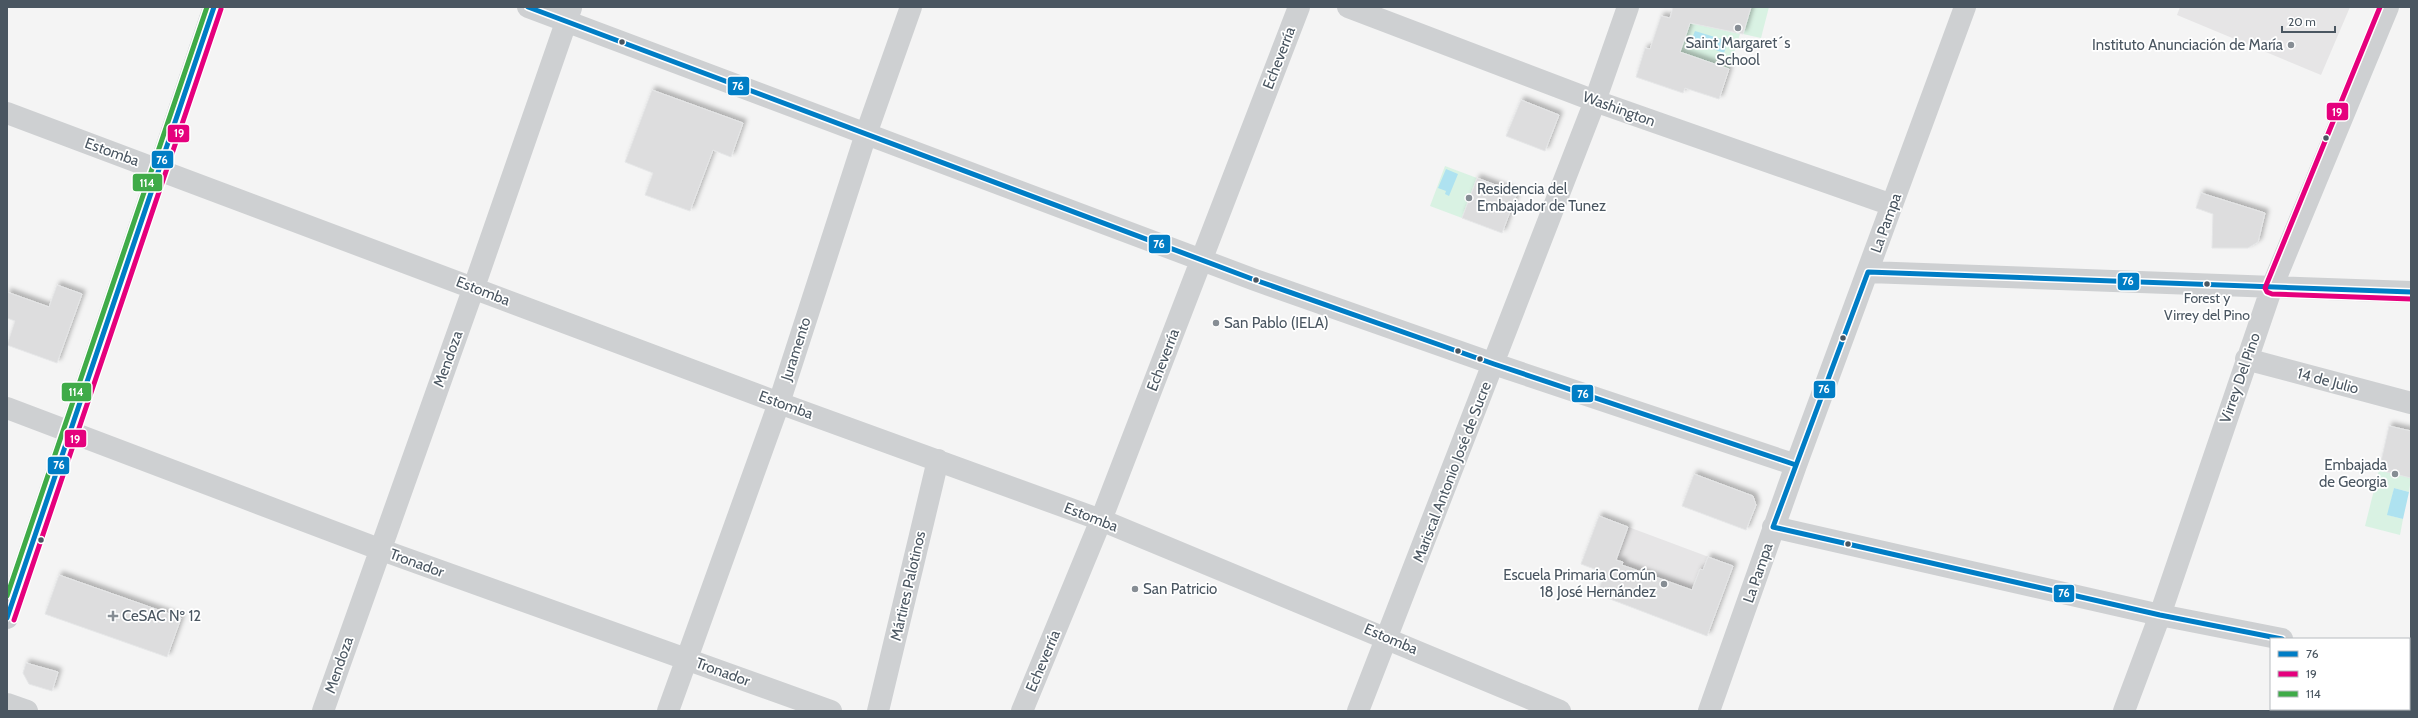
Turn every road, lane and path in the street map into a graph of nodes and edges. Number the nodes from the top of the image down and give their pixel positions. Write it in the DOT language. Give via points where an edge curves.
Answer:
graph roads {
  1 [pos="214,7"];
  2 [pos="528,7"];
  3 [pos="911,7"];
  4 [pos="1299,7"];
  5 [pos="1348,7"];
  6 [pos="1628,7"];
  7 [pos="1965,7"];
  8 [pos="2388,7"];
  9 [pos="569,14"];
  10 [pos="1595,101"];
  11 [pos="7,113"];
  12 [pos="866,134"];
  13 [pos="160,169"];
  14 [pos="1892,205"];
  15 [pos="1201,261"];
  16 [pos="1868,272"];
  17 [pos="474,287"];
  18 [pos="2272,287"];
  19 [pos="2411,292"];
  20 [pos="2246,359"];
  21 [pos="1494,364"];
  22 [pos="779,403"];
  23 [pos="2411,403"];
  24 [pos="7,408"];
  25 [pos="72,431"];
  26 [pos="938,460"];
  27 [pos="1796,465"];
  28 [pos="1101,520"];
  29 [pos="1773,527"];
  30 [pos="379,549"];
  31 [pos="2160,615"];
  32 [pos="7,618"];
  33 [pos="1386,637"];
  34 [pos="2277,638"];
  35 [pos="686,659"];
  36 [pos="7,704"];
  37 [pos="27,711"];
  38 [pos="323,711"];
  39 [pos="668,711"];
  40 [pos="831,711"];
  41 [pos="878,711"];
  42 [pos="1022,711"];
  43 [pos="1358,711"];
  44 [pos="1560,711"];
  45 [pos="1709,711"];
  46 [pos="2124,711"];
  1 -- 13 [label="main road"];
  2 -- 9 [label="street"];
  3 -- 12 [label="street, Juramento"];
  4 -- 15 [label="street, Echeverría"];
  5 -- 10 [label="street, Washington"];
  6 -- 10 [label="street, Mariscal Antonio José de Sucre"];
  7 -- 14 [label="street, La Pampa"];
  8 -- 18 [label="street, Virrey Del Pino"];
  9 -- 12 [label="street"];
  9 -- 17 [label="street, Mendoza"];
  10 -- 14 [label="street, Washington"];
  10 -- 21 [label="street, Mariscal Antonio José de Sucre"];
  11 -- 13 [label="street, Estomba"];
  12 -- 15 [label="street"];
  12 -- 22 [label="street, Juramento"];
  13 -- 17 [label="street, Estomba"];
  13 -- 25 [label="main road"];
  14 -- 16 [label="street, La Pampa"];
  15 -- 21 [label="street"];
  15 -- 28 [label="street, Echeverría"];
  16 -- 18 [label="street"];
  16 -- 27 [label="street, La Pampa"];
  17 -- 22 [label="street, Estomba"];
  17 -- 30 [label="street, Mendoza"];
  18 -- 19 [label="street"];
  18 -- 20 [label="street, Virrey Del Pino"];
  20 -- 23 [label="street, 14 de Julio"];
  20 -- 31 [label="street, Virrey Del Pino"];
  21 -- 27 [label="street"];
  21 -- 33 [label="street, Mariscal Antonio José de Sucre"];
  22 -- 26 [label="street, Estomba"];
  22 -- 35 [label="street, Juramento"];
  24 -- 25 [label="street, Tronador"];
  25 -- 30 [label="street, Tronador"];
  25 -- 32 [label="main road"];
  26 -- 28 [label="street, Estomba"];
  26 -- 41 [label="street, Mártires Palotinos"];
  27 -- 29 [label="street, La Pampa"];
  28 -- 33 [label="street, Estomba"];
  28 -- 42 [label="street, Echeverría"];
  29 -- 31 [label="street"];
  29 -- 45 [label="street, La Pampa"];
  30 -- 35 [label="street, Tronador"];
  30 -- 38 [label="street, Mendoza"];
  31 -- 34 [label="street"];
  31 -- 46 [label="street, Virrey Del Pino"];
  33 -- 43 [label="street, Mariscal Antonio José de Sucre"];
  33 -- 44 [label="street, Estomba"];
  35 -- 39 [label="street, Juramento"];
  35 -- 40 [label="street, Tronador"];
  36 -- 37 [label="street"];
}
